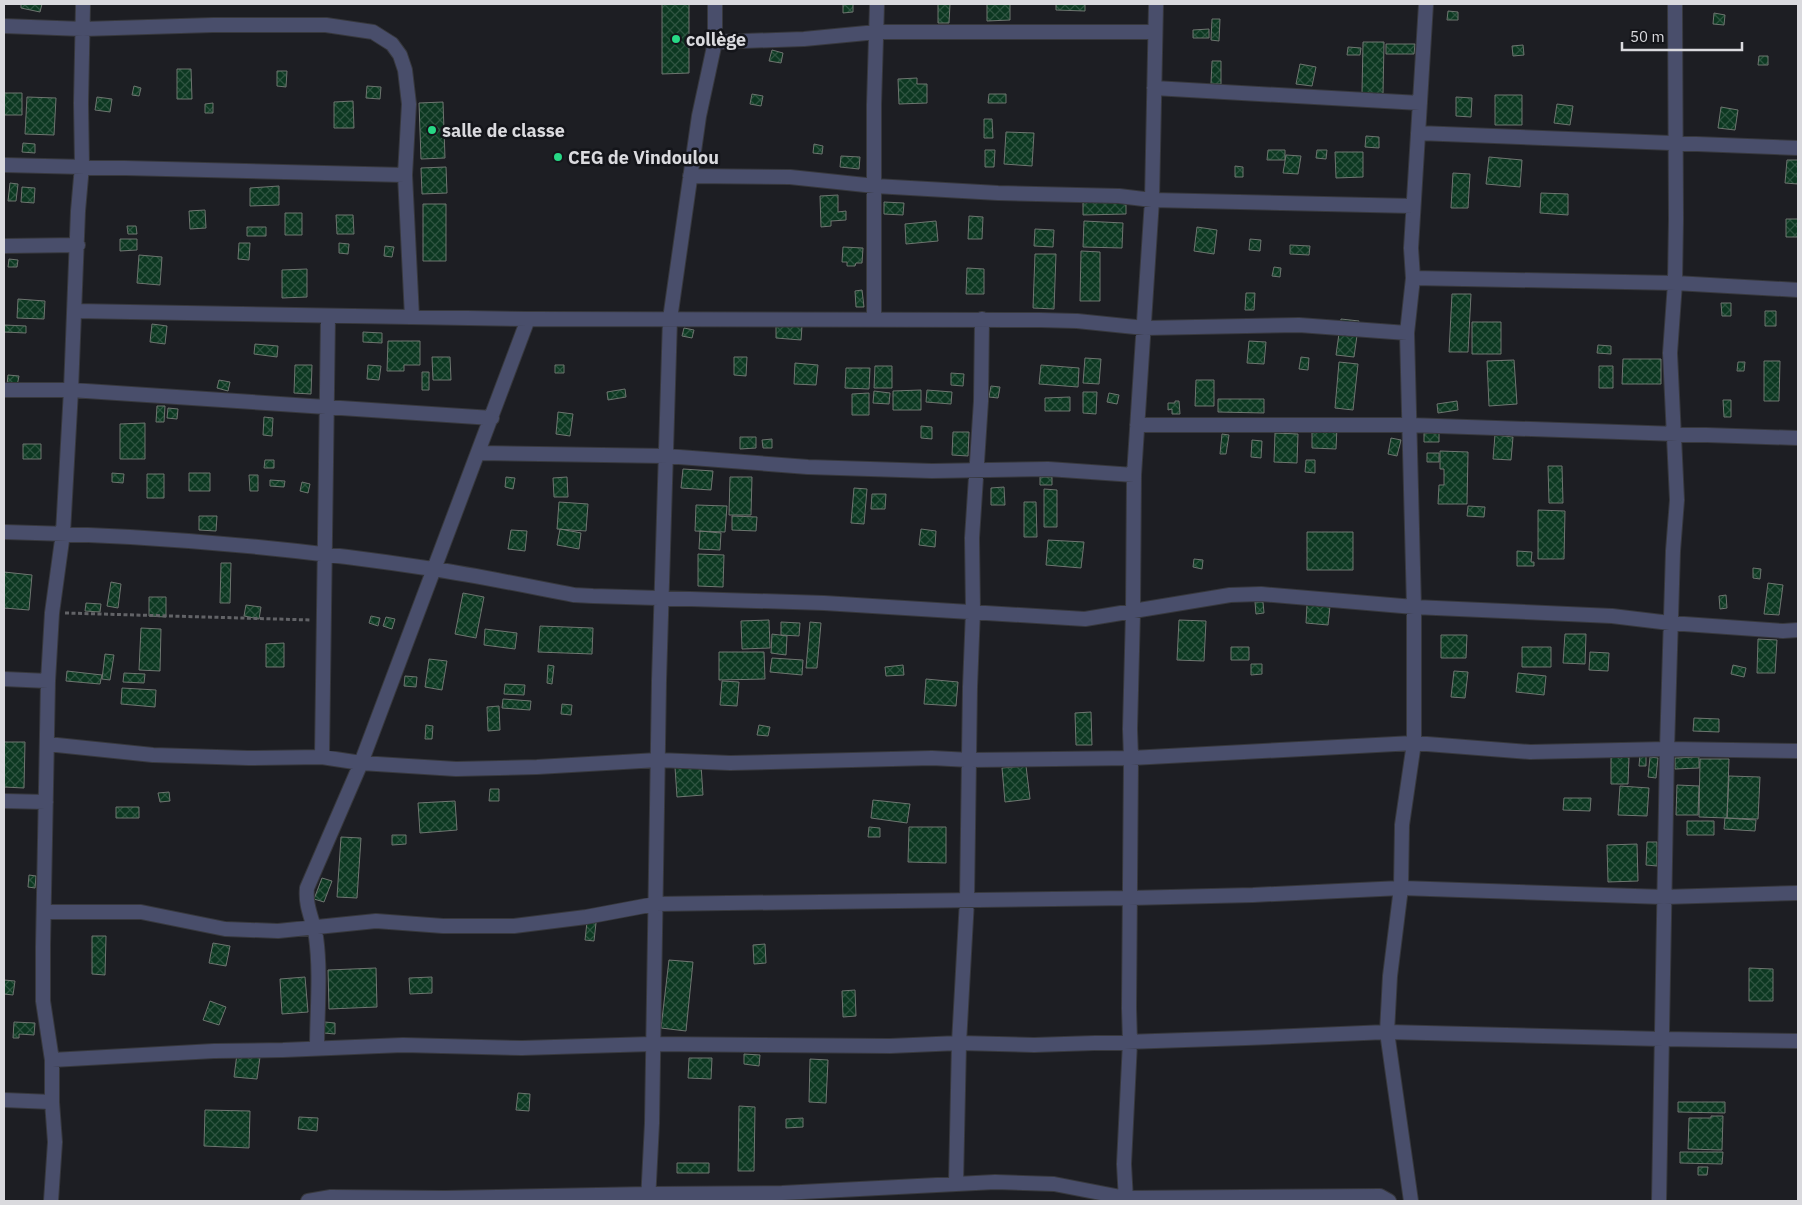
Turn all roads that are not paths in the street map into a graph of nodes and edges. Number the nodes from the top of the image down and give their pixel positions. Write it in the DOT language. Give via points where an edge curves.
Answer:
graph roads {
  1 [pos="83,4"];
  2 [pos="715,4"];
  3 [pos="877,4"];
  4 [pos="1156,4"];
  5 [pos="1426,4"];
  6 [pos="1675,4"];
  7 [pos="4,26"];
  8 [pos="83,29"];
  9 [pos="877,32"];
  10 [pos="1155,32"];
  11 [pos="715,42"];
  12 [pos="1154,88"];
  13 [pos="1420,103"];
  14 [pos="1418,133"];
  15 [pos="1677,142"];
  16 [pos="1798,148"];
  17 [pos="4,165"];
  18 [pos="82,166"];
  19 [pos="405,175"];
  20 [pos="690,176"];
  21 [pos="875,186"];
  22 [pos="1152,200"];
  23 [pos="1413,206"];
  24 [pos="78,245"];
  25 [pos="4,246"];
  26 [pos="1414,278"];
  27 [pos="1675,284"];
  28 [pos="1798,290"];
  29 [pos="75,311"];
  30 [pos="328,316"];
  31 [pos="412,317"];
  32 [pos="670,318"];
  33 [pos="528,319"];
  34 [pos="874,319"];
  35 [pos="982,319"];
  36 [pos="1144,328"];
  37 [pos="1407,333"];
  38 [pos="4,390"];
  39 [pos="71,390"];
  40 [pos="328,408"];
  41 [pos="492,418"];
  42 [pos="1137,425"];
  43 [pos="1410,425"];
  44 [pos="1673,432"];
  45 [pos="1798,438"];
  46 [pos="479,453"];
  47 [pos="666,456"];
  48 [pos="976,471"];
  49 [pos="1134,475"];
  50 [pos="4,532"];
  51 [pos="63,533"];
  52 [pos="324,554"];
  53 [pos="435,569"];
  54 [pos="662,598"];
  55 [pos="1414,608"];
  56 [pos="973,611"];
  57 [pos="1133,612"];
  58 [pos="1670,623"];
  59 [pos="1798,630"];
  60 [pos="4,679"];
  61 [pos="48,681"];
  62 [pos="1414,743"];
  63 [pos="47,744"];
  64 [pos="1666,749"];
  65 [pos="1798,751"];
  66 [pos="322,757"];
  67 [pos="1131,758"];
  68 [pos="658,760"];
  69 [pos="970,760"];
  70 [pos="361,763"];
  71 [pos="4,801"];
  72 [pos="46,802"];
  73 [pos="1401,888"];
  74 [pos="1798,892"];
  75 [pos="1664,897"];
  76 [pos="1129,898"];
  77 [pos="967,900"];
  78 [pos="655,904"];
  79 [pos="44,912"];
  80 [pos="313,928"];
  81 [pos="1387,1032"];
  82 [pos="1662,1039"];
  83 [pos="1798,1040"];
  84 [pos="1130,1042"];
  85 [pos="959,1043"];
  86 [pos="652,1044"];
  87 [pos="317,1048"];
  88 [pos="52,1060"];
  89 [pos="4,1100"];
  90 [pos="52,1102"];
  91 [pos="956,1183"];
  92 [pos="648,1198"];
  93 [pos="1126,1200"];
  94 [pos="51,1201"];
  95 [pos="308,1201"];
  96 [pos="1389,1201"];
  97 [pos="1411,1201"];
  98 [pos="1659,1201"];
  1 -- 8 [label="street"];
  2 -- 11 [label="street"];
  3 -- 9 [label="street"];
  4 -- 10 [label="street"];
  5 -- 13 [label="street"];
  6 -- 15 [label="street"];
  7 -- 8 [label="street"];
  8 -- 18 [label="street"];
  8 -- 19 [label="street" via="326,25 373,32 392,44 405,70 409,104"];
  9 -- 10 [label="street"];
  9 -- 11 [label="street"];
  9 -- 21 [label="street"];
  10 -- 12 [label="street"];
  11 -- 20 [label="street"];
  12 -- 13 [label="street"];
  12 -- 22 [label="street"];
  13 -- 14 [label="street"];
  14 -- 15 [label="street"];
  14 -- 23 [label="street"];
  15 -- 16 [label="street"];
  15 -- 27 [label="street"];
  17 -- 18 [label="street"];
  18 -- 19 [label="street"];
  18 -- 24 [label="street"];
  19 -- 31 [label="street"];
  20 -- 21 [label="street" via="790,177"];
  20 -- 32 [label="street"];
  21 -- 22 [label="street"];
  21 -- 34 [label="street"];
  22 -- 23 [label="street"];
  22 -- 36 [label="street"];
  23 -- 26 [label="street" via="1411,248"];
  24 -- 25 [label="street"];
  24 -- 29 [label="street"];
  26 -- 27 [label="street"];
  26 -- 37 [label="street"];
  27 -- 28 [label="street"];
  27 -- 44 [label="street" via="1670,353"];
  29 -- 30 [label="street"];
  29 -- 39 [label="street"];
  30 -- 31 [label="street"];
  30 -- 40 [label="street"];
  31 -- 33 [label="street"];
  32 -- 33 [label="street"];
  32 -- 34 [label="street"];
  32 -- 47 [label="street"];
  33 -- 41 [label="street"];
  34 -- 35 [label="street"];
  35 -- 36 [label="street" via="1077,321"];
  35 -- 48 [label="street"];
  36 -- 37 [label="street" via="1299,326"];
  36 -- 42 [label="street"];
  37 -- 43 [label="street"];
  38 -- 39 [label="street"];
  39 -- 40 [label="street"];
  39 -- 51 [label="street"];
  40 -- 41 [label="street"];
  40 -- 52 [label="street"];
  41 -- 46 [label="street"];
  42 -- 43 [label="street"];
  42 -- 49 [label="street"];
  43 -- 44 [label="street"];
  43 -- 55 [label="street"];
  44 -- 45 [label="street"];
  44 -- 58 [label="street" via="1676,500"];
  46 -- 47 [label="street"];
  46 -- 53 [label="street"];
  47 -- 48 [label="street" via="808,467"];
  47 -- 54 [label="street"];
  48 -- 49 [label="street" via="1048,469"];
  48 -- 56 [label="street" via="972,538"];
  49 -- 57 [label="street"];
  50 -- 51 [label="street"];
  51 -- 52 [label="street" via="210,541"];
  51 -- 61 [label="street" via="52,613"];
  52 -- 53 [label="street"];
  52 -- 66 [label="street"];
  53 -- 54 [label="street" via="574,595"];
  53 -- 70 [label="street"];
  54 -- 56 [label="street"];
  54 -- 68 [label="street"];
  55 -- 57 [label="street" via="1261,594 1230,595"];
  55 -- 58 [label="street" via="1612,616"];
  55 -- 62 [label="street"];
  56 -- 57 [label="street" via="1085,619"];
  56 -- 69 [label="street"];
  57 -- 67 [label="street"];
  58 -- 59 [label="street"];
  58 -- 64 [label="street"];
  60 -- 61 [label="street"];
  61 -- 63 [label="street"];
  62 -- 64 [label="street" via="1530,752"];
  62 -- 67 [label="street"];
  62 -- 73 [label="street" via="1402,825"];
  63 -- 66 [label="street" via="153,755"];
  63 -- 72 [label="street"];
  64 -- 65 [label="street"];
  64 -- 75 [label="street"];
  66 -- 70 [label="street"];
  67 -- 69 [label="street"];
  67 -- 76 [label="street"];
  68 -- 69 [label="street" via="730,763"];
  68 -- 70 [label="street" via="456,769"];
  68 -- 78 [label="street"];
  69 -- 77 [label="street"];
  70 -- 80 [label="street" via="307,888 306,900"];
  71 -- 72 [label="street"];
  72 -- 79 [label="street"];
  73 -- 75 [label="street"];
  73 -- 76 [label="street"];
  73 -- 81 [label="street"];
  74 -- 75 [label="street"];
  75 -- 82 [label="street"];
  76 -- 77 [label="street"];
  76 -- 84 [label="street"];
  77 -- 78 [label="street"];
  77 -- 85 [label="street"];
  78 -- 80 [label="street" via="514,926 376,922"];
  78 -- 86 [label="street"];
  79 -- 80 [label="street" via="141,912 225,928 278,931"];
  79 -- 88 [label="street" via="43,1001"];
  80 -- 87 [label="street" via="318,974"];
  81 -- 82 [label="street"];
  81 -- 84 [label="street"];
  81 -- 97 [label="street"];
  82 -- 83 [label="street"];
  82 -- 98 [label="street"];
  84 -- 85 [label="street"];
  84 -- 93 [label="street" via="1124,1164"];
  85 -- 86 [label="street" via="890,1046"];
  85 -- 91 [label="street"];
  86 -- 87 [label="street"];
  86 -- 92 [label="street"];
  87 -- 88 [label="street"];
  88 -- 90 [label="street"];
  89 -- 90 [label="street"];
  90 -- 94 [label="street"];
  91 -- 92 [label="street"];
  91 -- 93 [label="street" via="1054,1184"];
  92 -- 95 [label="street" via="331,1197"];
  93 -- 96 [label="street" via="1380,1196"];
}
